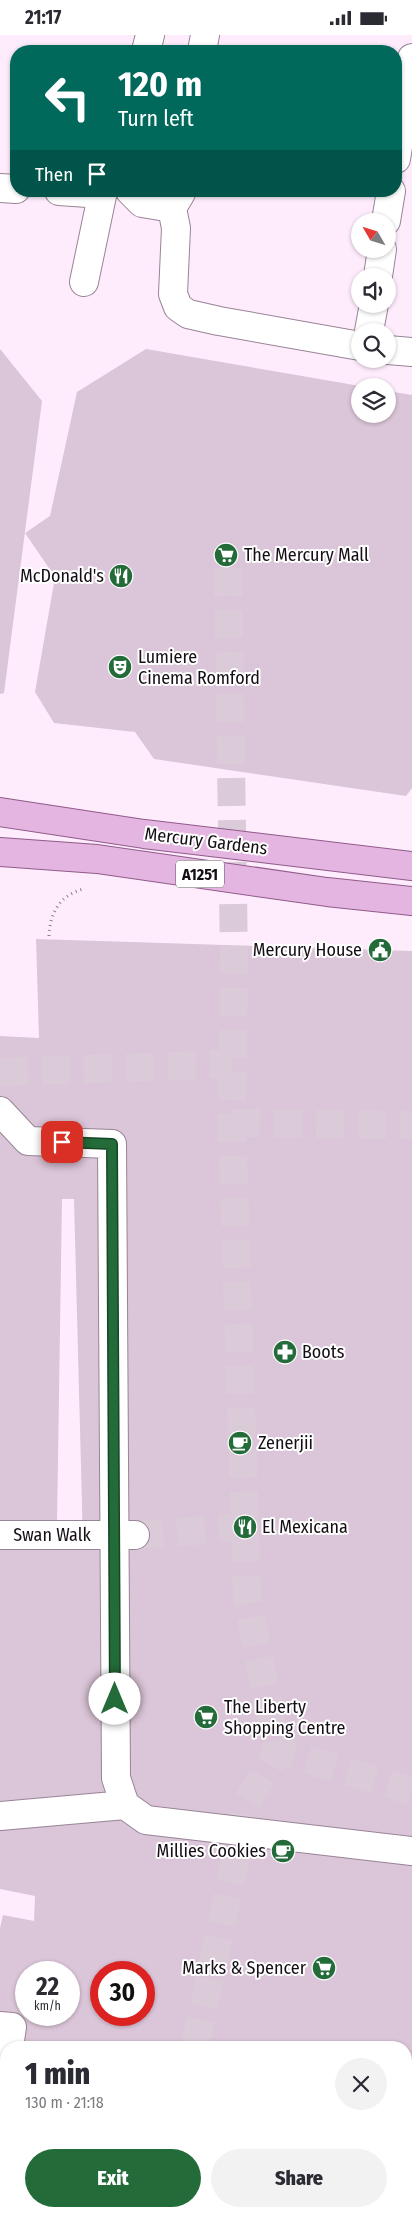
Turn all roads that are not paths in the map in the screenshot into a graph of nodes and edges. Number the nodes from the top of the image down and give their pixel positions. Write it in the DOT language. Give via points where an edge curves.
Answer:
graph roads {
  1 [pos="412,58"];
  2 [pos="402,121"];
  3 [pos="102,197"];
  4 [pos="136,197"];
  5 [pos="390,197"];
  6 [pos="176,200"];
  7 [pos="387,213"];
  8 [pos="84,282"];
  9 [pos="351,344"];
  10 [pos="396,351"];
  11 [pos="412,352"];
  12 [pos="0,812"];
  13 [pos="0,852"];
  14 [pos="412,866"];
  15 [pos="412,901"];
  16 [pos="0,1111"];
  17 [pos="0,1535"];
  18 [pos="135,1535"];
  19 [pos="126,1805"];
  20 [pos="0,1816"];
  21 [pos="412,1851"];
  22 [pos="0,2026"];
  23 [pos="10,2041"];
  1 -- 2 [label="street"];
  3 -- 8 [label="street"];
  4 -- 6 [label="street" via="142,203"];
  5 -- 7 [label="street"];
  6 -- 9 [label="street" via="173,294 178,307 188,314 219,321"];
  10 -- 11 [label="street"];
  12 -- 14 [label="main road, Mercury Gardens / A1251" via="144,834"];
  13 -- 15 [label="main road, Mercury Gardens / A1251" via="97,859 317,891"];
  16 -- 19 [label="street" via="28,1141 112,1144 116,1778"];
  17 -- 18 [label="street, Swan Walk"];
  19 -- 20 [label="street"];
  19 -- 21 [label="street" via="146,1820"];
  22 -- 23 [label="street" via="12,2027"];
}
